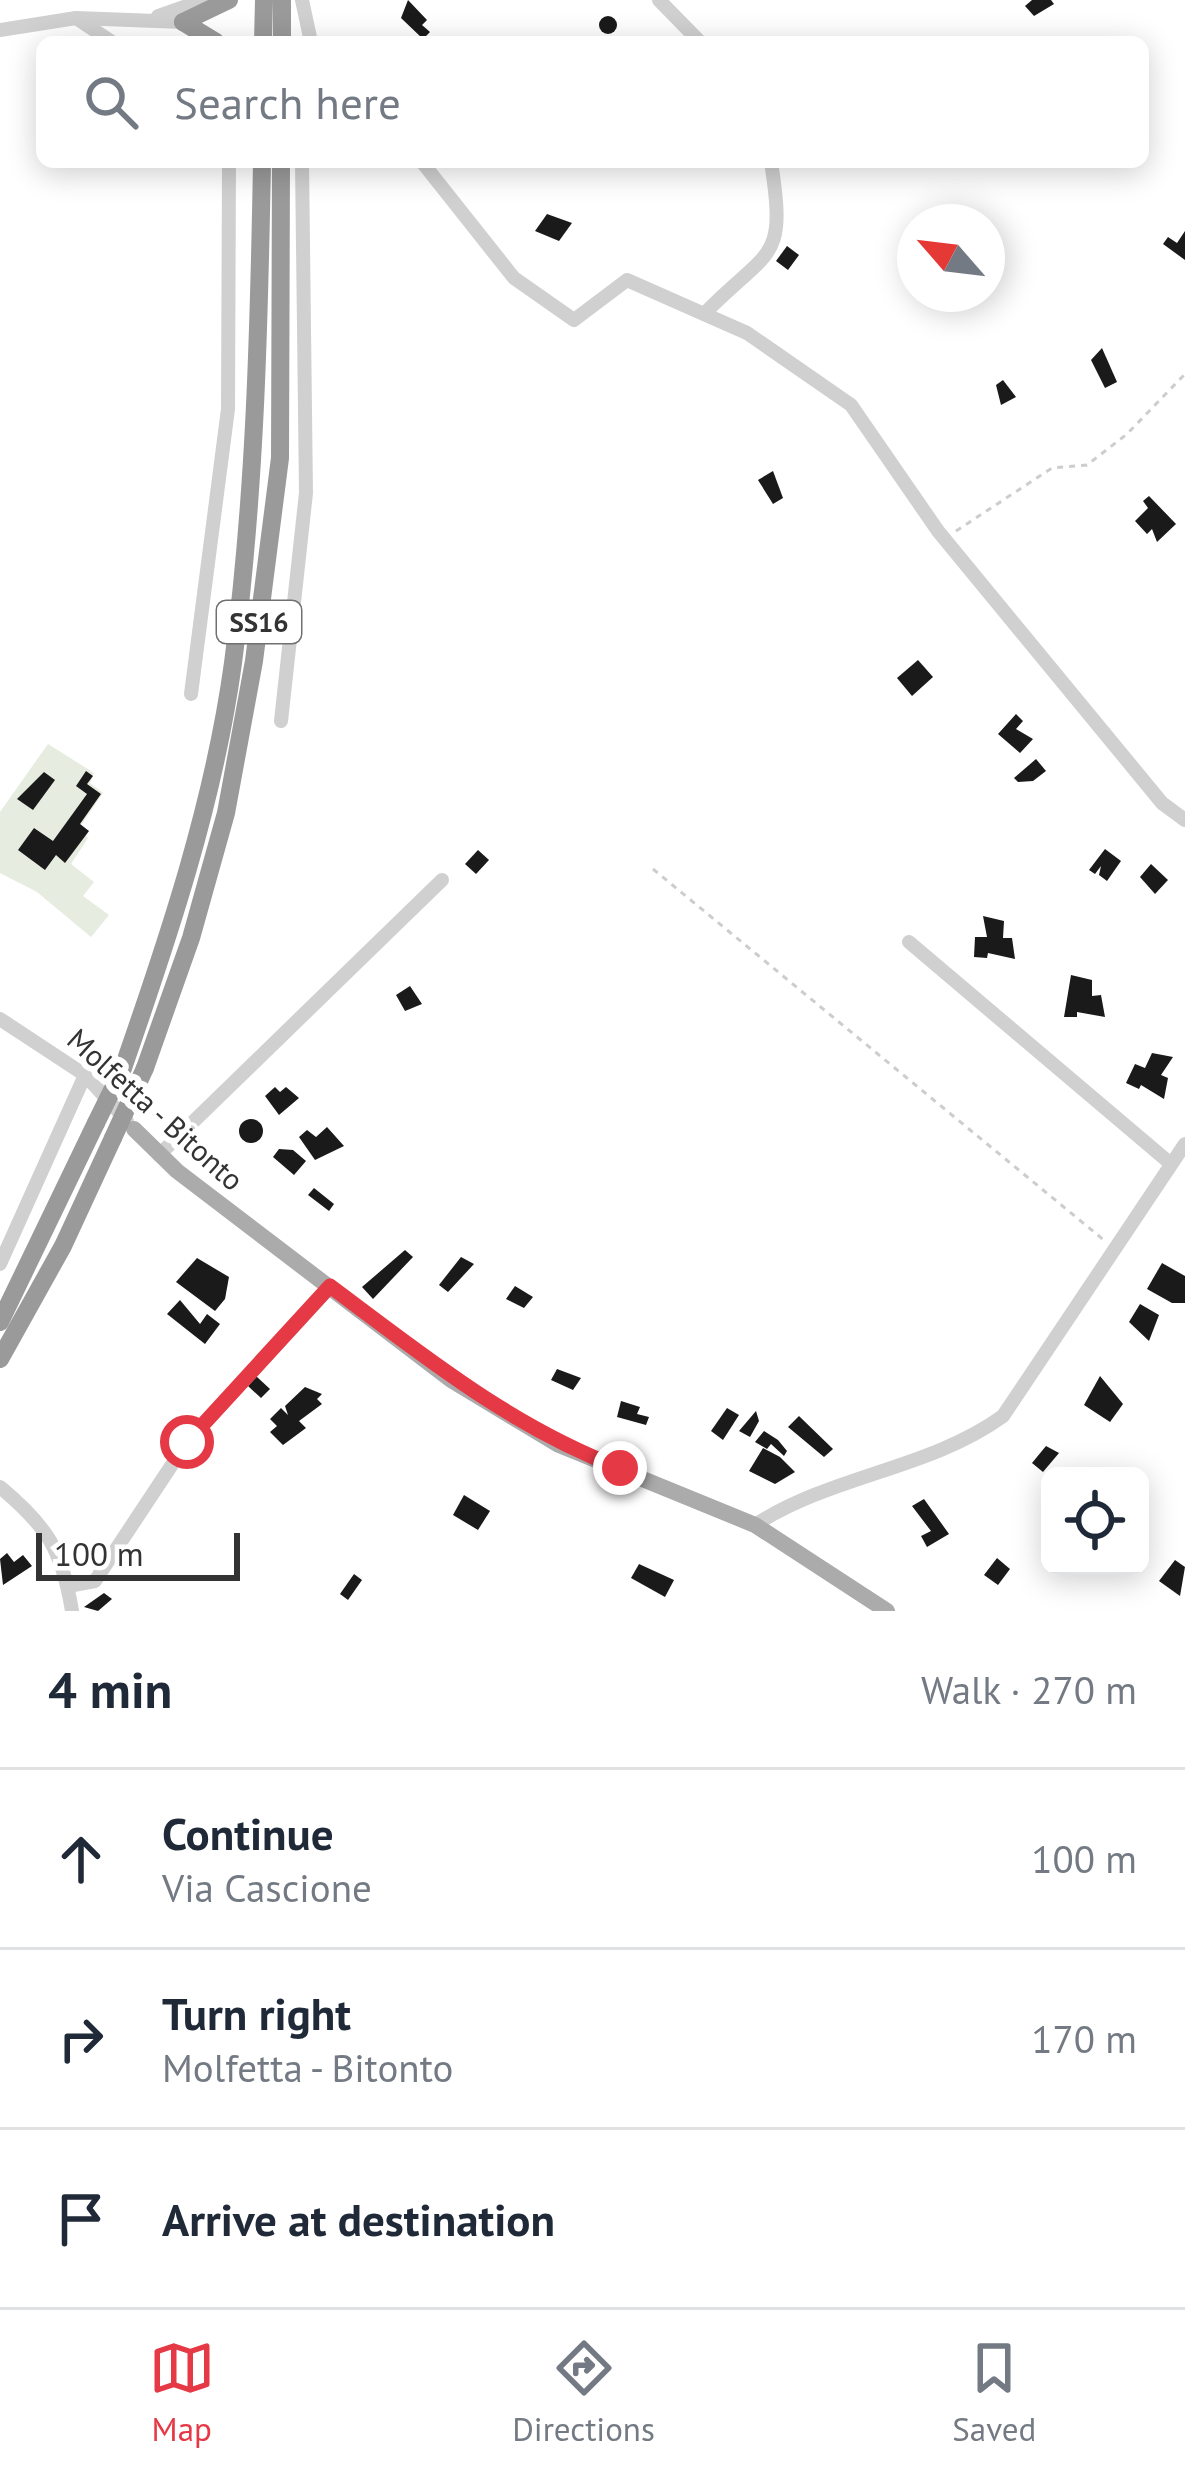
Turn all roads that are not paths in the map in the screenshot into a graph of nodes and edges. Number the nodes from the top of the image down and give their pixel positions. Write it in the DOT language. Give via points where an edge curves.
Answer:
graph roads {
  1 [pos="204,0"];
  2 [pos="229,0"];
  3 [pos="264,0"];
  4 [pos="282,0"];
  5 [pos="302,0"];
  6 [pos="659,0"];
  7 [pos="76,18"];
  8 [pos="148,19"];
  9 [pos="183,22"];
  10 [pos="0,30"];
  11 [pos="103,36"];
  12 [pos="206,36"];
  13 [pos="263,36"];
  14 [pos="282,36"];
  15 [pos="309,36"];
  16 [pos="694,36"];
  17 [pos="229,168"];
  18 [pos="262,168"];
  19 [pos="281,168"];
  20 [pos="302,168"];
  21 [pos="427,168"];
  22 [pos="772,168"];
  23 [pos="704,314"];
  24 [pos="191,694"];
  25 [pos="280,721"];
  26 [pos="1185,820"];
  27 [pos="442,880"];
  28 [pos="909,942"];
  29 [pos="0,1019"];
  30 [pos="85,1075"];
  31 [pos="134,1130"];
  32 [pos="1185,1144"];
  33 [pos="159,1155"];
  34 [pos="1171,1164"];
  35 [pos="0,1264"];
  36 [pos="330,1286"];
  37 [pos="0,1322"];
  38 [pos="0,1359"];
  39 [pos="0,1487"];
  40 [pos="755,1525"];
  41 [pos="68,1586"];
  42 [pos="72,1611"];
  43 [pos="887,1611"];
  1 -- 8 [label="street"];
  2 -- 9 [label="highway"];
  3 -- 13 [label="highway"];
  4 -- 14 [label="highway"];
  5 -- 15 [label="street"];
  6 -- 16 [label="street"];
  7 -- 8 [label="street"];
  7 -- 10 [label="street"];
  7 -- 11 [label="street"];
  8 -- 9 [label="street"];
  9 -- 12 [label="highway"];
  17 -- 24 [label="street" via="228,410"];
  18 -- 37 [label="highway, SS16, bridge" via="258,423 232,667 188,867 123,1068"];
  19 -- 38 [label="highway, SS16, bridge" via="280,458 226,813 145,1068"];
  20 -- 25 [label="street" via="306,494"];
  21 -- 23 [label="street" via="514,278 574,320 627,280"];
  22 -- 23 [label="street" via="781,223 769,255"];
  23 -- 26 [label="street" via="747,333 851,405 944,539 1162,803"];
  27 -- 33 [label="street"];
  28 -- 34 [label="street"];
  29 -- 30 [label="street, Molfetta - Bitonto"];
  30 -- 31 [label="street, Molfetta - Bitonto"];
  30 -- 35 [label="street"];
  31 -- 33 [label="main road, Molfetta - Bitonto"];
  32 -- 34 [label="street"];
  33 -- 36 [label="main road, Molfetta - Bitonto"];
  34 -- 40 [label="street" via="1003,1416 973,1436"];
  36 -- 40 [label="main road, Molfetta - Bitonto" via="451,1379 557,1444"];
  36 -- 41 [label="street" via="187,1442 95,1581"];
  39 -- 41 [label="street" via="35,1516 63,1558"];
  40 -- 43 [label="main road, Molfetta - Bitonto"];
  41 -- 42 [label="street"];
}
